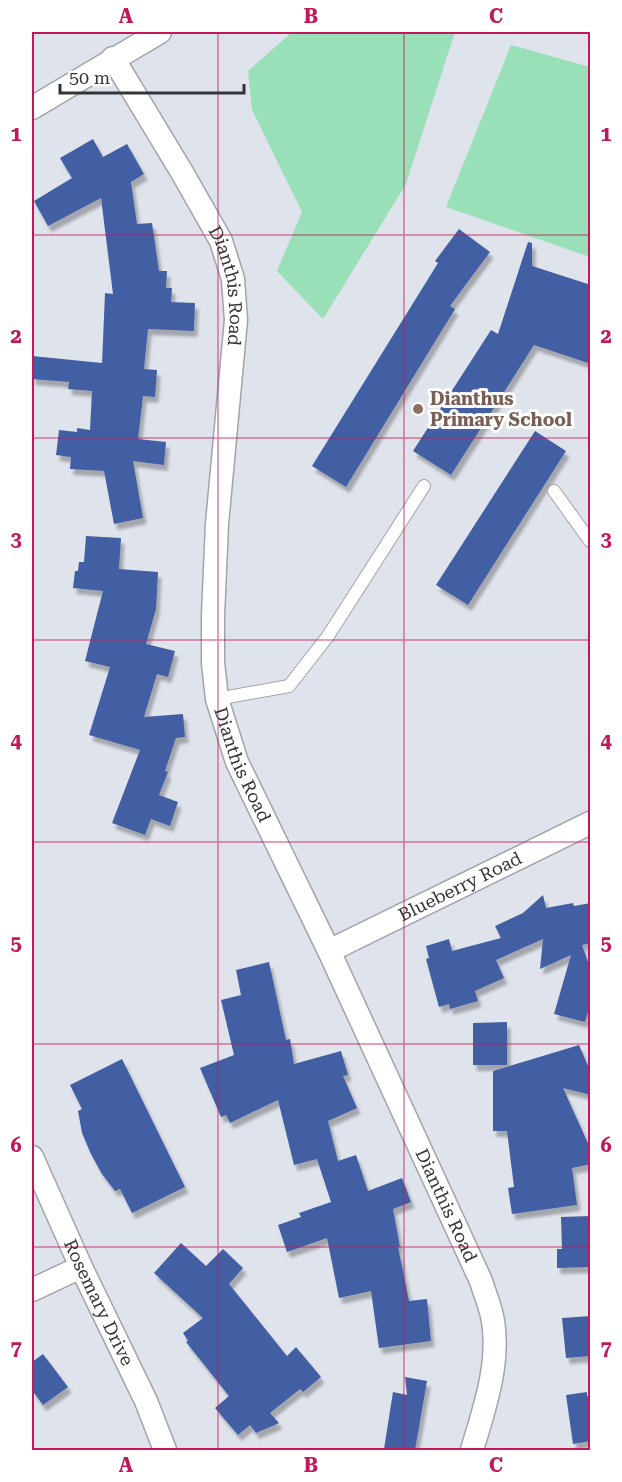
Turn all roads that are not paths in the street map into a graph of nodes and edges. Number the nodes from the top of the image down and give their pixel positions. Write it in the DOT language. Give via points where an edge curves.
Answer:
graph roads {
  1 [pos="160,32"];
  2 [pos="113,58"];
  3 [pos="32,108"];
  4 [pos="424,486"];
  5 [pos="554,491"];
  6 [pos="591,541"];
  7 [pos="217,699"];
  8 [pos="591,823"];
  9 [pos="329,951"];
  10 [pos="32,1157"];
  11 [pos="81,1267"];
  12 [pos="32,1290"];
  13 [pos="165,1450"];
  14 [pos="472,1450"];
  1 -- 2 [label="street"];
  2 -- 3 [label="street"];
  2 -- 7 [label="street, Dianthis Road" via="221,240 233,279 236,320 217,524 213,615"];
  4 -- 7 [label="lane" via="327,636 289,686"];
  5 -- 6 [label="lane"];
  7 -- 9 [label="street, Dianthis Road" via="237,762"];
  8 -- 9 [label="street, Blueberry Road"];
  9 -- 14 [label="street, Dianthis Road" via="481,1281 493,1320 495,1354 488,1399"];
  10 -- 11 [label="street, Rosemary Drive"];
  11 -- 12 [label="street"];
  11 -- 13 [label="street, Rosemary Drive" via="146,1401"];
}
